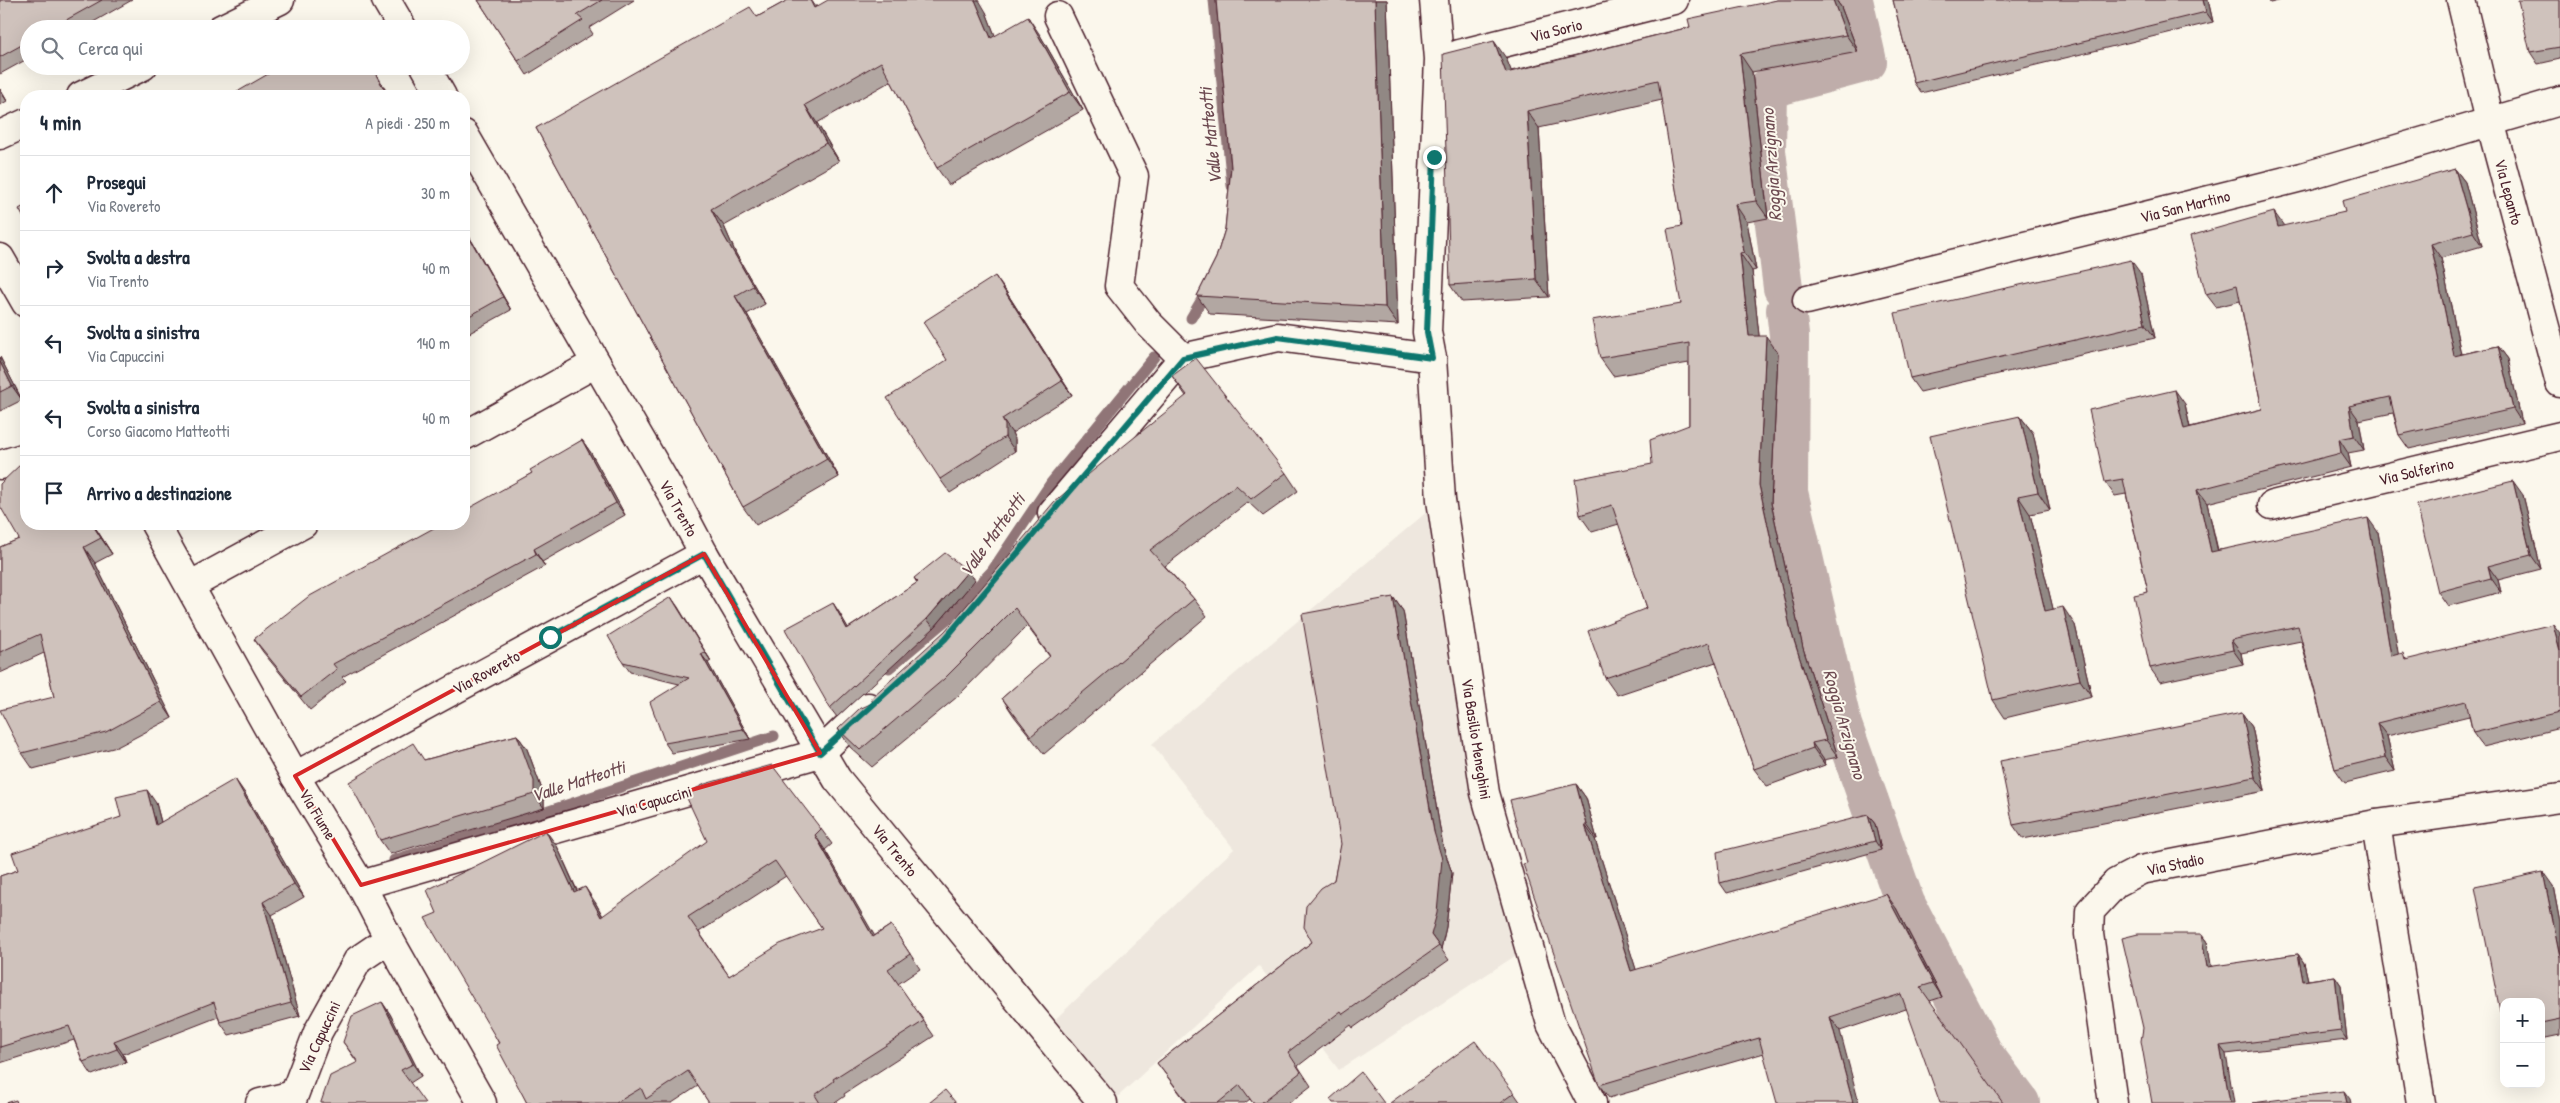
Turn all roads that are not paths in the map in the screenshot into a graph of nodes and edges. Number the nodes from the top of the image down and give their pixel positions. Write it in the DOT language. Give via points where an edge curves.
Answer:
graph roads {
  1 [pos="280,0"];
  2 [pos="386,0"];
  3 [pos="1434,0"];
  4 [pos="1674,0"];
  5 [pos="2461,0"];
  6 [pos="1058,16"];
  7 [pos="239,20"];
  8 [pos="398,20"];
  9 [pos="1439,59"];
  10 [pos="124,75"];
  11 [pos="430,75"];
  12 [pos="93,90"];
  13 [pos="439,90"];
  14 [pos="2560,101"];
  15 [pos="2490,121"];
  16 [pos="20,126"];
  17 [pos="0,135"];
  18 [pos="472,166"];
  19 [pos="0,258"];
  20 [pos="20,293"];
  21 [pos="1807,300"];
  22 [pos="1183,358"];
  23 [pos="1432,358"];
  24 [pos="596,363"];
  25 [pos="2560,383"];
  26 [pos="470,433"];
  27 [pos="2560,436"];
  28 [pos="20,458"];
  29 [pos="0,465"];
  30 [pos="2272,505"];
  31 [pos="159,530"];
  32 [pos="293,530"];
  33 [pos="1035,533"];
  34 [pos="704,554"];
  35 [pos="192,585"];
  36 [pos="890,688"];
  37 [pos="820,753"];
  38 [pos="295,776"];
  39 [pos="2560,798"];
  40 [pos="2376,824"];
  41 [pos="361,885"];
  42 [pos="389,939"];
  43 [pos="292,1099"];
  44 [pos="260,1103"];
  45 [pos="482,1103"];
  46 [pos="1103,1103"];
  47 [pos="1592,1103"];
  48 [pos="2113,1103"];
  49 [pos="2421,1103"];
  1 -- 7 [label="street"];
  2 -- 8 [label="street"];
  3 -- 9 [label="street, Via Basilio Meneghini"];
  4 -- 9 [label="street, Via Sorio"];
  5 -- 15 [label="street, Via Lepanto"];
  6 -- 22 [label="street" via="1134,176 1119,286 1148,323"];
  9 -- 23 [label="street, Via Basilio Meneghini" via="1427,332"];
  10 -- 12 [label="street"];
  11 -- 13 [label="street"];
  14 -- 15 [label="street, Via San Martino"];
  15 -- 21 [label="street, Via San Martino" via="2302,177"];
  15 -- 25 [label="street, Via Lepanto"];
  16 -- 17 [label="street"];
  18 -- 24 [label="street, Via Trento"];
  19 -- 20 [label="street"];
  22 -- 23 [label="street" via="1278,337"];
  22 -- 33 [label="street"];
  23 -- 47 [label="street, Via Basilio Meneghini" via="1441,500 1484,793 1551,1024"];
  24 -- 26 [label="street"];
  24 -- 34 [label="street, Via Trento"];
  27 -- 30 [label="street, Via Solferino"];
  28 -- 29 [label="street"];
  31 -- 35 [label="street, Via Fiume"];
  32 -- 35 [label="street"];
  34 -- 37 [label="street, Via Trento"];
  34 -- 38 [label="street, Via Rovereto"];
  35 -- 38 [label="street, Via Fiume"];
  36 -- 37 [label="street, Via Capuccini"];
  37 -- 41 [label="street, Via Capuccini"];
  37 -- 46 [label="street, Via Trento" via="837,779"];
  38 -- 41 [label="street, Via Fiume"];
  39 -- 40 [label="street, Via Stadio"];
  40 -- 48 [label="street, Via Stadio" via="2141,870 2116,883 2101,896 2090,911 2089,934"];
  40 -- 49 [label="street"];
  41 -- 42 [label="street, Via Fiume"];
  42 -- 43 [label="street, Via Capuccini" via="358,960 318,1032"];
  42 -- 45 [label="street, Via Fiume"];
  43 -- 44 [label="street, Via Capuccini"];
}
